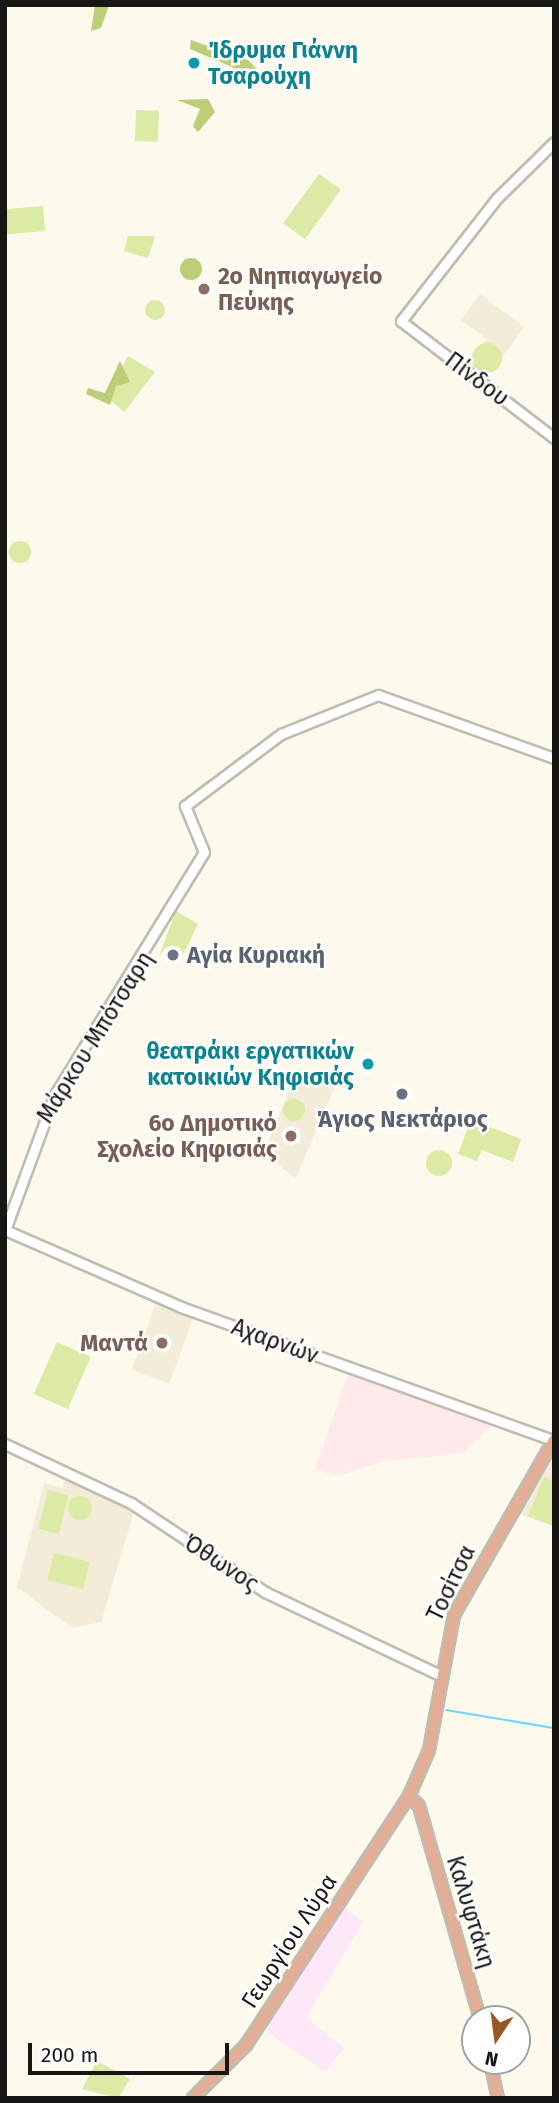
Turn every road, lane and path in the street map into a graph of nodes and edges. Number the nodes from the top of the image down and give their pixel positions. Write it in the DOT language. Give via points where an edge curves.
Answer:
graph roads {
  1 [pos="554,142"];
  2 [pos="554,438"];
  3 [pos="554,758"];
  4 [pos="5,1230"];
  5 [pos="551,1439"];
  6 [pos="5,1444"];
  7 [pos="554,1452"];
  8 [pos="543,1461"];
  9 [pos="440,1675"];
  10 [pos="406,1801"];
  11 [pos="476,2005"];
  12 [pos="493,2075"];
  13 [pos="193,2098"];
  14 [pos="498,2098"];
  1 -- 2 [label="street, Πίνδου" via="497,198 401,321"];
  3 -- 4 [label="street, Μάρκου Μπότσαρη" via="385,695 281,734 185,806 204,852 54,1096"];
  4 -- 5 [label="street, Αχαρνών" via="181,1307"];
  5 -- 8 [label="main road, Τοσίτσα"];
  6 -- 9 [label="street, Όθωνος" via="131,1503 258,1588"];
  7 -- 8 [label="main road"];
  8 -- 9 [label="main road, Τοσίτσα" via="460,1601"];
  9 -- 10 [label="main road, Τοσίτσα" via="429,1750"];
  10 -- 11 [label="main road, Καλυφτάκη" via="422,1817"];
  10 -- 13 [label="main road, Γεωργίου Λύρα" via="246,2045"];
  12 -- 14 [label="main road"];
}
